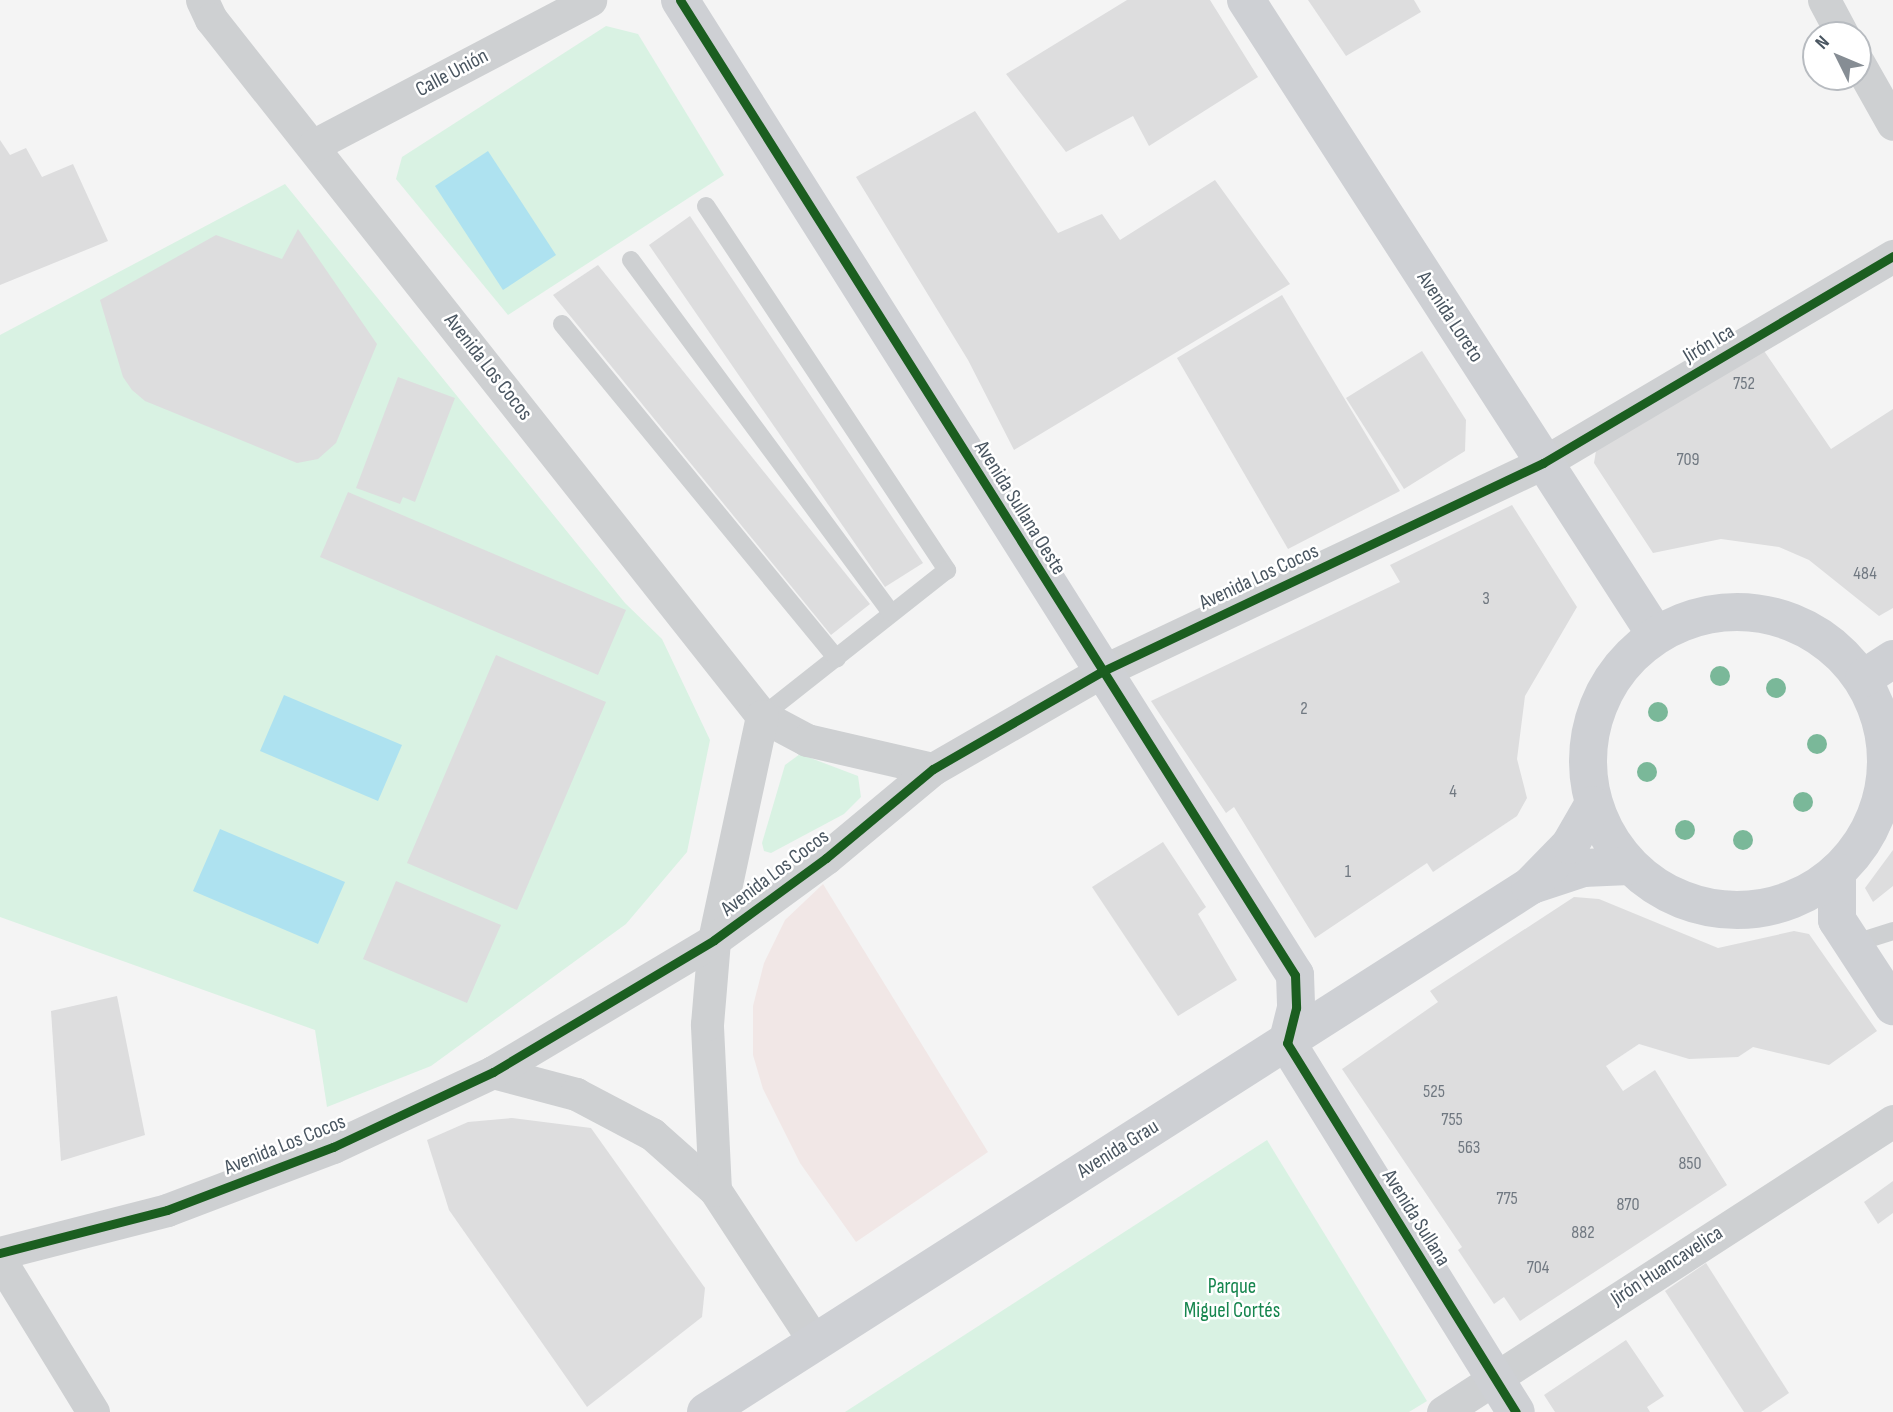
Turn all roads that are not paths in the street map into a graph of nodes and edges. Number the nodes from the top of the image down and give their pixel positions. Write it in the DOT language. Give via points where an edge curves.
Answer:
graph roads {
  1 [pos="181,0"];
  2 [pos="590,0"];
  3 [pos="680,0"];
  4 [pos="1246,0"];
  5 [pos="1824,0"];
  6 [pos="207,10"];
  7 [pos="1835,21"];
  8 [pos="1872,87"];
  9 [pos="1893,124"];
  10 [pos="314,145"];
  11 [pos="706,206"];
  12 [pos="1893,256"];
  13 [pos="631,260"];
  14 [pos="562,324"];
  15 [pos="1544,463"];
  16 [pos="891,613"];
  17 [pos="1655,634"];
  18 [pos="837,659"];
  19 [pos="1878,668"];
  20 [pos="1103,671"];
  21 [pos="762,716"];
  22 [pos="933,769"];
  23 [pos="1593,805"];
  24 [pos="1629,866"];
  25 [pos="1837,872"];
  26 [pos="1530,886"];
  27 [pos="1787,902"];
  28 [pos="1893,931"];
  29 [pos="1845,932"];
  30 [pos="714,940"];
  31 [pos="1893,1006"];
  32 [pos="1287,1043"];
  33 [pos="493,1072"];
  34 [pos="1893,1121"];
  35 [pos="715,1190"];
  36 [pos="0,1253"];
  37 [pos="0,1260"];
  38 [pos="815,1342"];
  39 [pos="1493,1378"];
  40 [pos="93,1412"];
  41 [pos="706,1412"];
  42 [pos="1443,1412"];
  43 [pos="1516,1412"];
  1 -- 6 [label="street, Avenida Los Cocos"];
  2 -- 10 [label="street, Calle Unión"];
  3 -- 20 [label="main road, Avenida Sullana Oeste"];
  4 -- 15 [label="main road, Avenida Loreto"];
  5 -- 7 [label="street"];
  6 -- 10 [label="street, Avenida Los Cocos"];
  8 -- 9 [label="street"];
  10 -- 21 [label="street, Avenida Los Cocos"];
  11 -- 16 [label="lane" via="947,570"];
  12 -- 15 [label="street, Jirón Ica"];
  13 -- 16 [label="lane"];
  14 -- 18 [label="lane"];
  15 -- 17 [label="main road, Avenida Loreto"];
  15 -- 20 [label="street, Avenida Los Cocos"];
  16 -- 18 [label="lane"];
  17 -- 19 [label="main road" via="1699,615 1745,610 1791,620"];
  17 -- 23 [label="main road" via="1626,660 1604,692 1589,741"];
  18 -- 21 [label="lane"];
  19 -- 25 [label="main road" via="1885,779 1864,839"];
  20 -- 22 [label="street, Avenida Los Cocos"];
  20 -- 32 [label="main road, Avenida Sullana Oeste" via="1295,975 1296,1008"];
  21 -- 22 [label="street, Avenida Los Cocos" via="807,740"];
  21 -- 30 [label="street, Avenida Los Cocos"];
  22 -- 30 [label="street, Avenida Los Cocos" via="826,858"];
  23 -- 24 [label="main road" via="1608,838"];
  23 -- 26 [label="main road, Avenida Grau" via="1570,845"];
  24 -- 26 [label="main road, Avenida Grau" via="1578,869"];
  24 -- 27 [label="main road" via="1686,902 1754,910"];
  25 -- 27 [label="main road"];
  25 -- 29 [label="main road"];
  26 -- 32 [label="main road, Avenida Grau"];
  27 -- 29 [label="main road"];
  28 -- 29 [label="lane"];
  29 -- 31 [label="main road"];
  30 -- 33 [label="street, Avenida Los Cocos"];
  30 -- 35 [label="street, Avenida Los Cocos" via="707,1052"];
  32 -- 38 [label="main road, Avenida Grau"];
  32 -- 39 [label="main road, Avenida Sullana"];
  33 -- 35 [label="street" via="576,1094 619,1116 652,1134"];
  33 -- 36 [label="street, Avenida Los Cocos" via="333,1147 167,1210"];
  34 -- 39 [label="street, Jirón Huancavelica"];
  35 -- 38 [label="street"];
  37 -- 40 [label="street"];
  38 -- 41 [label="main road, Avenida Grau"];
  39 -- 42 [label="street, Jirón Huancavelica"];
  39 -- 43 [label="main road, Avenida Sullana"];
}
